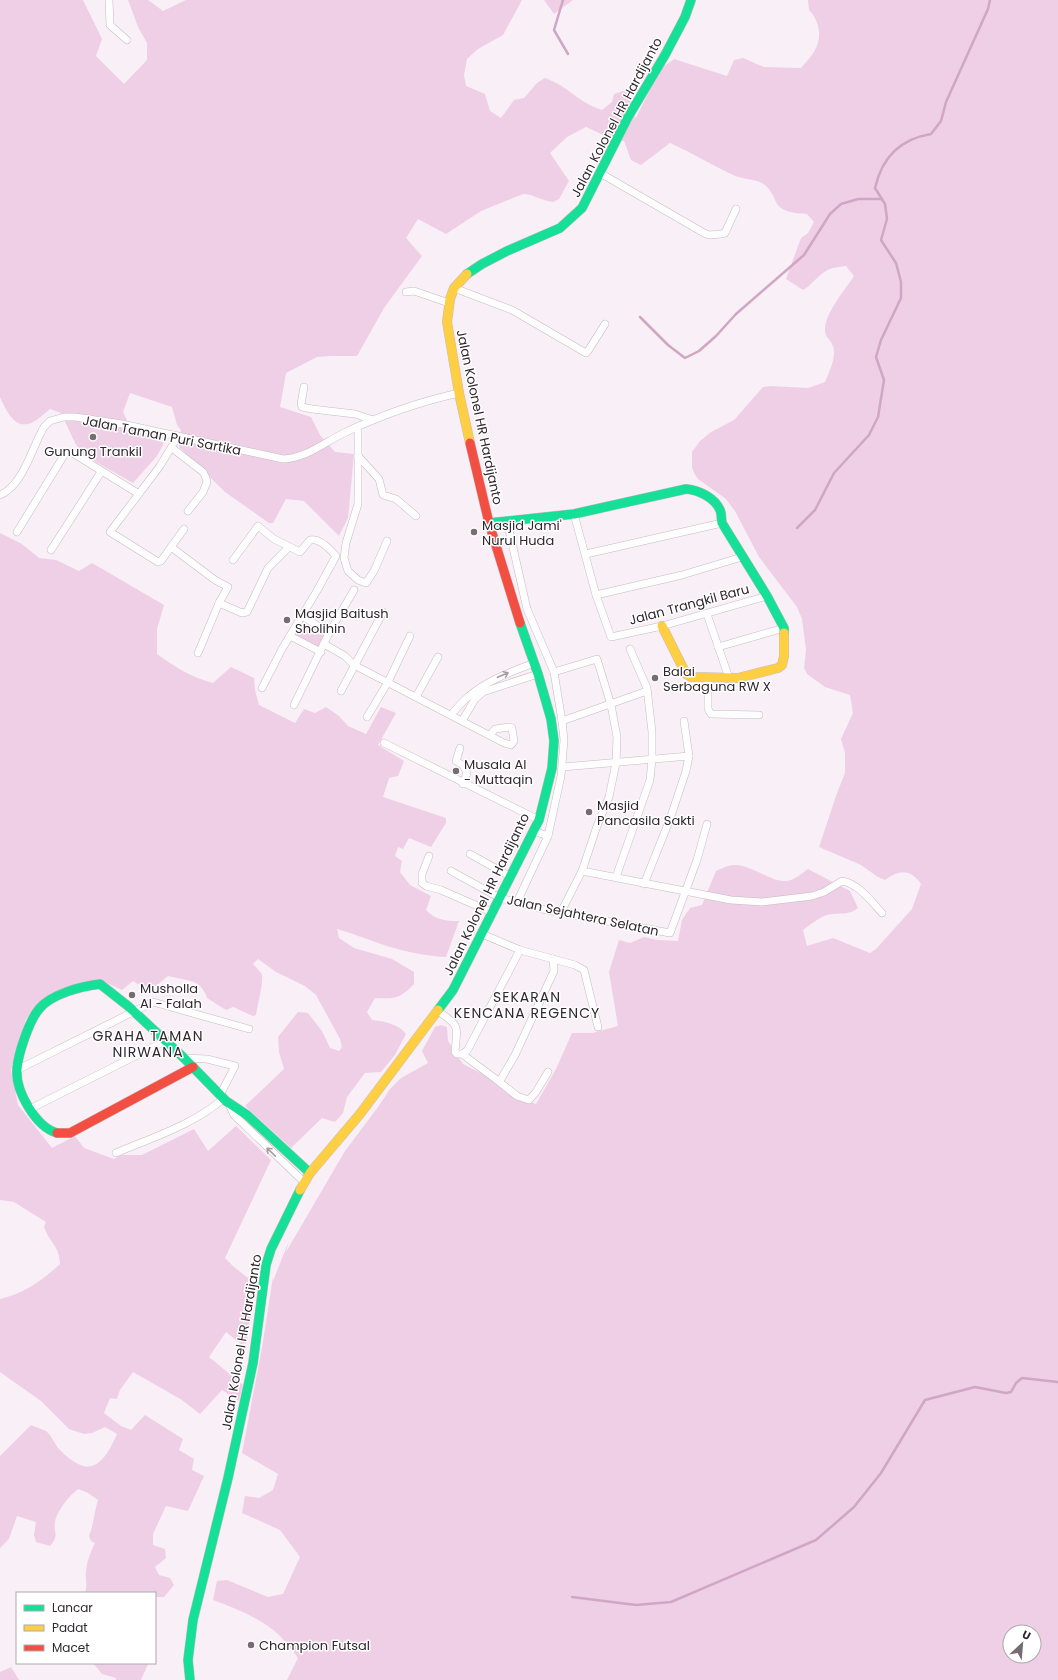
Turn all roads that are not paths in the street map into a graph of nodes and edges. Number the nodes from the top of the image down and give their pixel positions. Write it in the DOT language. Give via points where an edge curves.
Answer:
graph roads {
  1 [pos="109,0"];
  2 [pos="691,0"];
  3 [pos="127,40"];
  4 [pos="600,173"];
  5 [pos="736,209"];
  6 [pos="454,288"];
  7 [pos="406,292"];
  8 [pos="449,303"];
  9 [pos="606,324"];
  10 [pos="304,387"];
  11 [pos="459,393"];
  12 [pos="373,420"];
  13 [pos="358,427"];
  14 [pos="178,436"];
  15 [pos="172,448"];
  16 [pos="358,456"];
  17 [pos="101,472"];
  18 [pos="138,494"];
  19 [pos="0,495"];
  20 [pos="188,511"];
  21 [pos="574,514"];
  22 [pos="416,516"];
  23 [pos="507,521"];
  24 [pos="489,523"];
  25 [pos="722,523"];
  26 [pos="184,529"];
  27 [pos="17,532"];
  28 [pos="387,541"];
  29 [pos="171,547"];
  30 [pos="289,547"];
  31 [pos="50,550"];
  32 [pos="586,554"];
  33 [pos="742,557"];
  34 [pos="233,560"];
  35 [pos="354,590"];
  36 [pos="596,595"];
  37 [pos="767,596"];
  38 [pos="219,603"];
  39 [pos="383,612"];
  40 [pos="707,614"];
  41 [pos="302,616"];
  42 [pos="662,626"];
  43 [pos="784,628"];
  44 [pos="329,633"];
  45 [pos="290,636"];
  46 [pos="410,636"];
  47 [pos="324,644"];
  48 [pos="718,647"];
  49 [pos="630,649"];
  50 [pos="320,652"];
  51 [pos="198,653"];
  52 [pos="438,657"];
  53 [pos="534,663"];
  54 [pos="354,665"];
  55 [pos="554,672"];
  56 [pos="538,674"];
  57 [pos="708,678"];
  58 [pos="729,678"];
  59 [pos="388,682"];
  60 [pos="262,688"];
  61 [pos="341,691"];
  62 [pos="647,691"];
  63 [pos="416,697"];
  64 [pos="471,699"];
  65 [pos="294,705"];
  66 [pos="611,705"];
  67 [pos="451,715"];
  68 [pos="759,715"];
  69 [pos="367,718"];
  70 [pos="562,720"];
  71 [pos="462,721"];
  72 [pos="684,721"];
  73 [pos="490,735"];
  74 [pos="559,740"];
  75 [pos="384,743"];
  76 [pos="460,748"];
  77 [pos="689,756"];
  78 [pos="652,759"];
  79 [pos="616,762"];
  80 [pos="563,767"];
  81 [pos="463,784"];
  82 [pos="539,820"];
  83 [pos="707,824"];
  84 [pos="534,831"];
  85 [pos="548,836"];
  86 [pos="470,854"];
  87 [pos="430,856"];
  88 [pos="451,871"];
  89 [pos="582,871"];
  90 [pos="511,877"];
  91 [pos="616,878"];
  92 [pos="644,884"];
  93 [pos="685,892"];
  94 [pos="500,898"];
  95 [pos="517,902"];
  96 [pos="491,912"];
  97 [pos="561,912"];
  98 [pos="882,913"];
  99 [pos="482,934"];
  100 [pos="520,950"];
  101 [pos="553,959"];
  102 [pos="438,1011"];
  103 [pos="135,1013"];
  104 [pos="598,1028"];
  105 [pos="249,1029"];
  106 [pos="165,1041"];
  107 [pos="462,1054"];
  108 [pos="184,1058"];
  109 [pos="193,1067"];
  110 [pos="17,1070"];
  111 [pos="548,1072"];
  112 [pos="497,1080"];
  113 [pos="224,1099"];
  114 [pos="30,1109"];
  115 [pos="257,1131"];
  116 [pos="116,1153"];
  117 [pos="310,1173"];
  118 [pos="304,1182"];
  119 [pos="190,1680"];
  1 -- 3 [label="street" via="110,24"];
  2 -- 4 [label="main road, Jalan Kolonel HR Hardijanto" via="685,17 628,117"];
  4 -- 5 [label="street" via="709,235 725,233"];
  4 -- 6 [label="main road, Jalan Kolonel HR Hardijanto" via="582,208 560,228 507,250 482,264 466,275"];
  6 -- 8 [label="main road, Jalan Kolonel HR Hardijanto"];
  6 -- 9 [label="street" via="512,310 586,353"];
  7 -- 8 [label="street" via="414,291"];
  8 -- 11 [label="main road, Jalan Kolonel HR Hardijanto" via="447,322"];
  10 -- 12 [label="street" via="302,407 354,414"];
  11 -- 12 [label="street, Jalan Taman Puri Sartika" via="410,405"];
  11 -- 24 [label="main road, Jalan Kolonel HR Hardijanto"];
  12 -- 13 [label="street, Jalan Taman Puri Sartika"];
  13 -- 14 [label="street, Jalan Taman Puri Sartika" via="298,457 283,460"];
  13 -- 16 [label="street"];
  14 -- 15 [label="street"];
  14 -- 19 [label="street, Jalan Taman Puri Sartika" via="75,417 50,421 40,434 20,476 11,488"];
  15 -- 18 [label="street"];
  15 -- 20 [label="street" via="203,472 206,478 203,492"];
  16 -- 22 [label="street" via="379,478 383,495 396,499"];
  16 -- 28 [label="street" via="358,504 344,558 348,571 366,583"];
  17 -- 18 [label="street"];
  17 -- 27 [label="street" via="71,452 66,452"];
  17 -- 31 [label="street"];
  18 -- 29 [label="street" via="110,532 158,562"];
  21 -- 23 [label="main road, Jalan Trangkil Baru"];
  21 -- 25 [label="main road, Jalan Trangkil Baru" via="690,489 706,495 720,509"];
  21 -- 32 [label="street, Jalan Trangkil Baru"];
  23 -- 24 [label="main road, Jalan Trangkil Baru"];
  23 -- 55 [label="street" via="526,609"];
  24 -- 53 [label="main road, Jalan Kolonel HR Hardijanto"];
  25 -- 32 [label="street"];
  25 -- 33 [label="main road, Jalan Trangkil Baru"];
  26 -- 29 [label="street"];
  29 -- 38 [label="street" via="228,587"];
  30 -- 34 [label="street" via="258,526"];
  30 -- 38 [label="street" via="266,571 247,612 242,613"];
  30 -- 41 [label="street" via="300,552 313,539 336,556"];
  32 -- 36 [label="street, Jalan Trangkil Baru"];
  33 -- 36 [label="street" via="682,575"];
  33 -- 37 [label="main road, Jalan Trangkil Baru"];
  35 -- 44 [label="street"];
  36 -- 42 [label="street, Jalan Trangkil Baru" via="611,637"];
  37 -- 40 [label="street, Jalan Trangkil Baru"];
  37 -- 43 [label="main road"];
  38 -- 51 [label="street"];
  39 -- 54 [label="street"];
  40 -- 42 [label="street, Jalan Trangkil Baru"];
  40 -- 48 [label="street"];
  41 -- 44 [label="street"];
  41 -- 45 [label="street"];
  42 -- 57 [label="main road" via="686,674 691,677"];
  43 -- 48 [label="street"];
  43 -- 58 [label="main road" via="784,656 781,667"];
  44 -- 47 [label="street"];
  45 -- 50 [label="street"];
  45 -- 60 [label="street"];
  46 -- 59 [label="street"];
  47 -- 50 [label="street"];
  47 -- 54 [label="street" via="346,656"];
  48 -- 58 [label="street"];
  49 -- 62 [label="street"];
  50 -- 65 [label="street"];
  52 -- 63 [label="street"];
  53 -- 56 [label="main road, Jalan Kolonel HR Hardijanto"];
  64 -- 53 [label="street, one-way" via="499,677"];
  54 -- 59 [label="street"];
  54 -- 61 [label="street"];
  55 -- 66 [label="street" via="598,659"];
  55 -- 70 [label="street"];
  56 -- 64 [label="street" via="483,692"];
  56 -- 74 [label="main road, Jalan Kolonel HR Hardijanto"];
  57 -- 58 [label="main road"];
  57 -- 68 [label="street" via="708,709 711,714"];
  59 -- 63 [label="street"];
  59 -- 69 [label="street"];
  62 -- 66 [label="street"];
  62 -- 78 [label="street"];
  63 -- 67 [label="street"];
  64 -- 67 [label="street"];
  64 -- 71 [label="street"];
  66 -- 70 [label="street"];
  66 -- 79 [label="street" via="616,737"];
  67 -- 71 [label="street"];
  70 -- 74 [label="street"];
  71 -- 73 [label="street"];
  72 -- 77 [label="street"];
  74 -- 80 [label="street"];
  74 -- 82 [label="main road, Jalan Kolonel HR Hardijanto"];
  75 -- 81 [label="street"];
  76 -- 81 [label="street" via="456,761 463,765 467,773"];
  77 -- 78 [label="street"];
  77 -- 92 [label="street" via="681,787"];
  78 -- 79 [label="street"];
  78 -- 91 [label="street" via="650,780"];
  79 -- 80 [label="street"];
  79 -- 89 [label="street" via="609,796"];
  80 -- 85 [label="street"];
  81 -- 82 [label="street"];
  82 -- 84 [label="main road, Jalan Kolonel HR Hardijanto"];
  83 -- 93 [label="street, Jalan Sejahtera Selatan" via="698,860"];
  84 -- 85 [label="street"];
  84 -- 90 [label="main road, Jalan Kolonel HR Hardijanto"];
  85 -- 95 [label="street"];
  86 -- 90 [label="street"];
  87 -- 96 [label="street" via="422,874 422,883"];
  88 -- 94 [label="street, Jalan Sejahtera Selatan"];
  89 -- 91 [label="street"];
  89 -- 97 [label="street"];
  90 -- 94 [label="main road, Jalan Kolonel HR Hardijanto"];
  91 -- 92 [label="street"];
  92 -- 93 [label="street"];
  93 -- 97 [label="street, Jalan Sejahtera Selatan" via="670,933"];
  93 -- 98 [label="street" via="730,900 762,902 812,896 842,881 850,882"];
  94 -- 95 [label="street, Jalan Sejahtera Selatan"];
  94 -- 96 [label="main road, Jalan Kolonel HR Hardijanto"];
  95 -- 97 [label="street, Jalan Sejahtera Selatan"];
  96 -- 99 [label="main road, Jalan Kolonel HR Hardijanto"];
  99 -- 100 [label="street"];
  99 -- 102 [label="main road, Jalan Kolonel HR Hardijanto"];
  100 -- 101 [label="street"];
  100 -- 107 [label="street" via="467,1051"];
  101 -- 104 [label="street" via="584,970"];
  101 -- 112 [label="street" via="554,971 525,1034 501,1079"];
  102 -- 107 [label="street" via="455,1023 455,1052"];
  102 -- 117 [label="main road, Jalan Kolonel HR Hardijanto" via="360,1114"];
  103 -- 105 [label="street" via="155,1002"];
  103 -- 106 [label="main road"];
  103 -- 110 [label="street"];
  103 -- 110 [label="main road" via="100,984 74,989 47,1002 34,1016"];
  106 -- 108 [label="main road"];
  106 -- 114 [label="street"];
  107 -- 112 [label="street"];
  108 -- 109 [label="main road"];
  108 -- 113 [label="street" via="207,1059 234,1066"];
  109 -- 113 [label="main road"];
  109 -- 114 [label="main road" via="70,1133 62,1135 48,1130"];
  110 -- 114 [label="main road" via="21,1089"];
  111 -- 112 [label="street" via="529,1100 517,1096"];
  113 -- 115 [label="main road" via="238,1108"];
  113 -- 116 [label="street" via="184,1123"];
  115 -- 117 [label="main road"];
  118 -- 115 [label="street, one-way"];
  117 -- 118 [label="main road, Jalan Kolonel HR Hardijanto"];
  118 -- 119 [label="main road, Jalan Kolonel HR Hardijanto" via="271,1249 266,1265 253,1363 193,1620 188,1660"];
}
